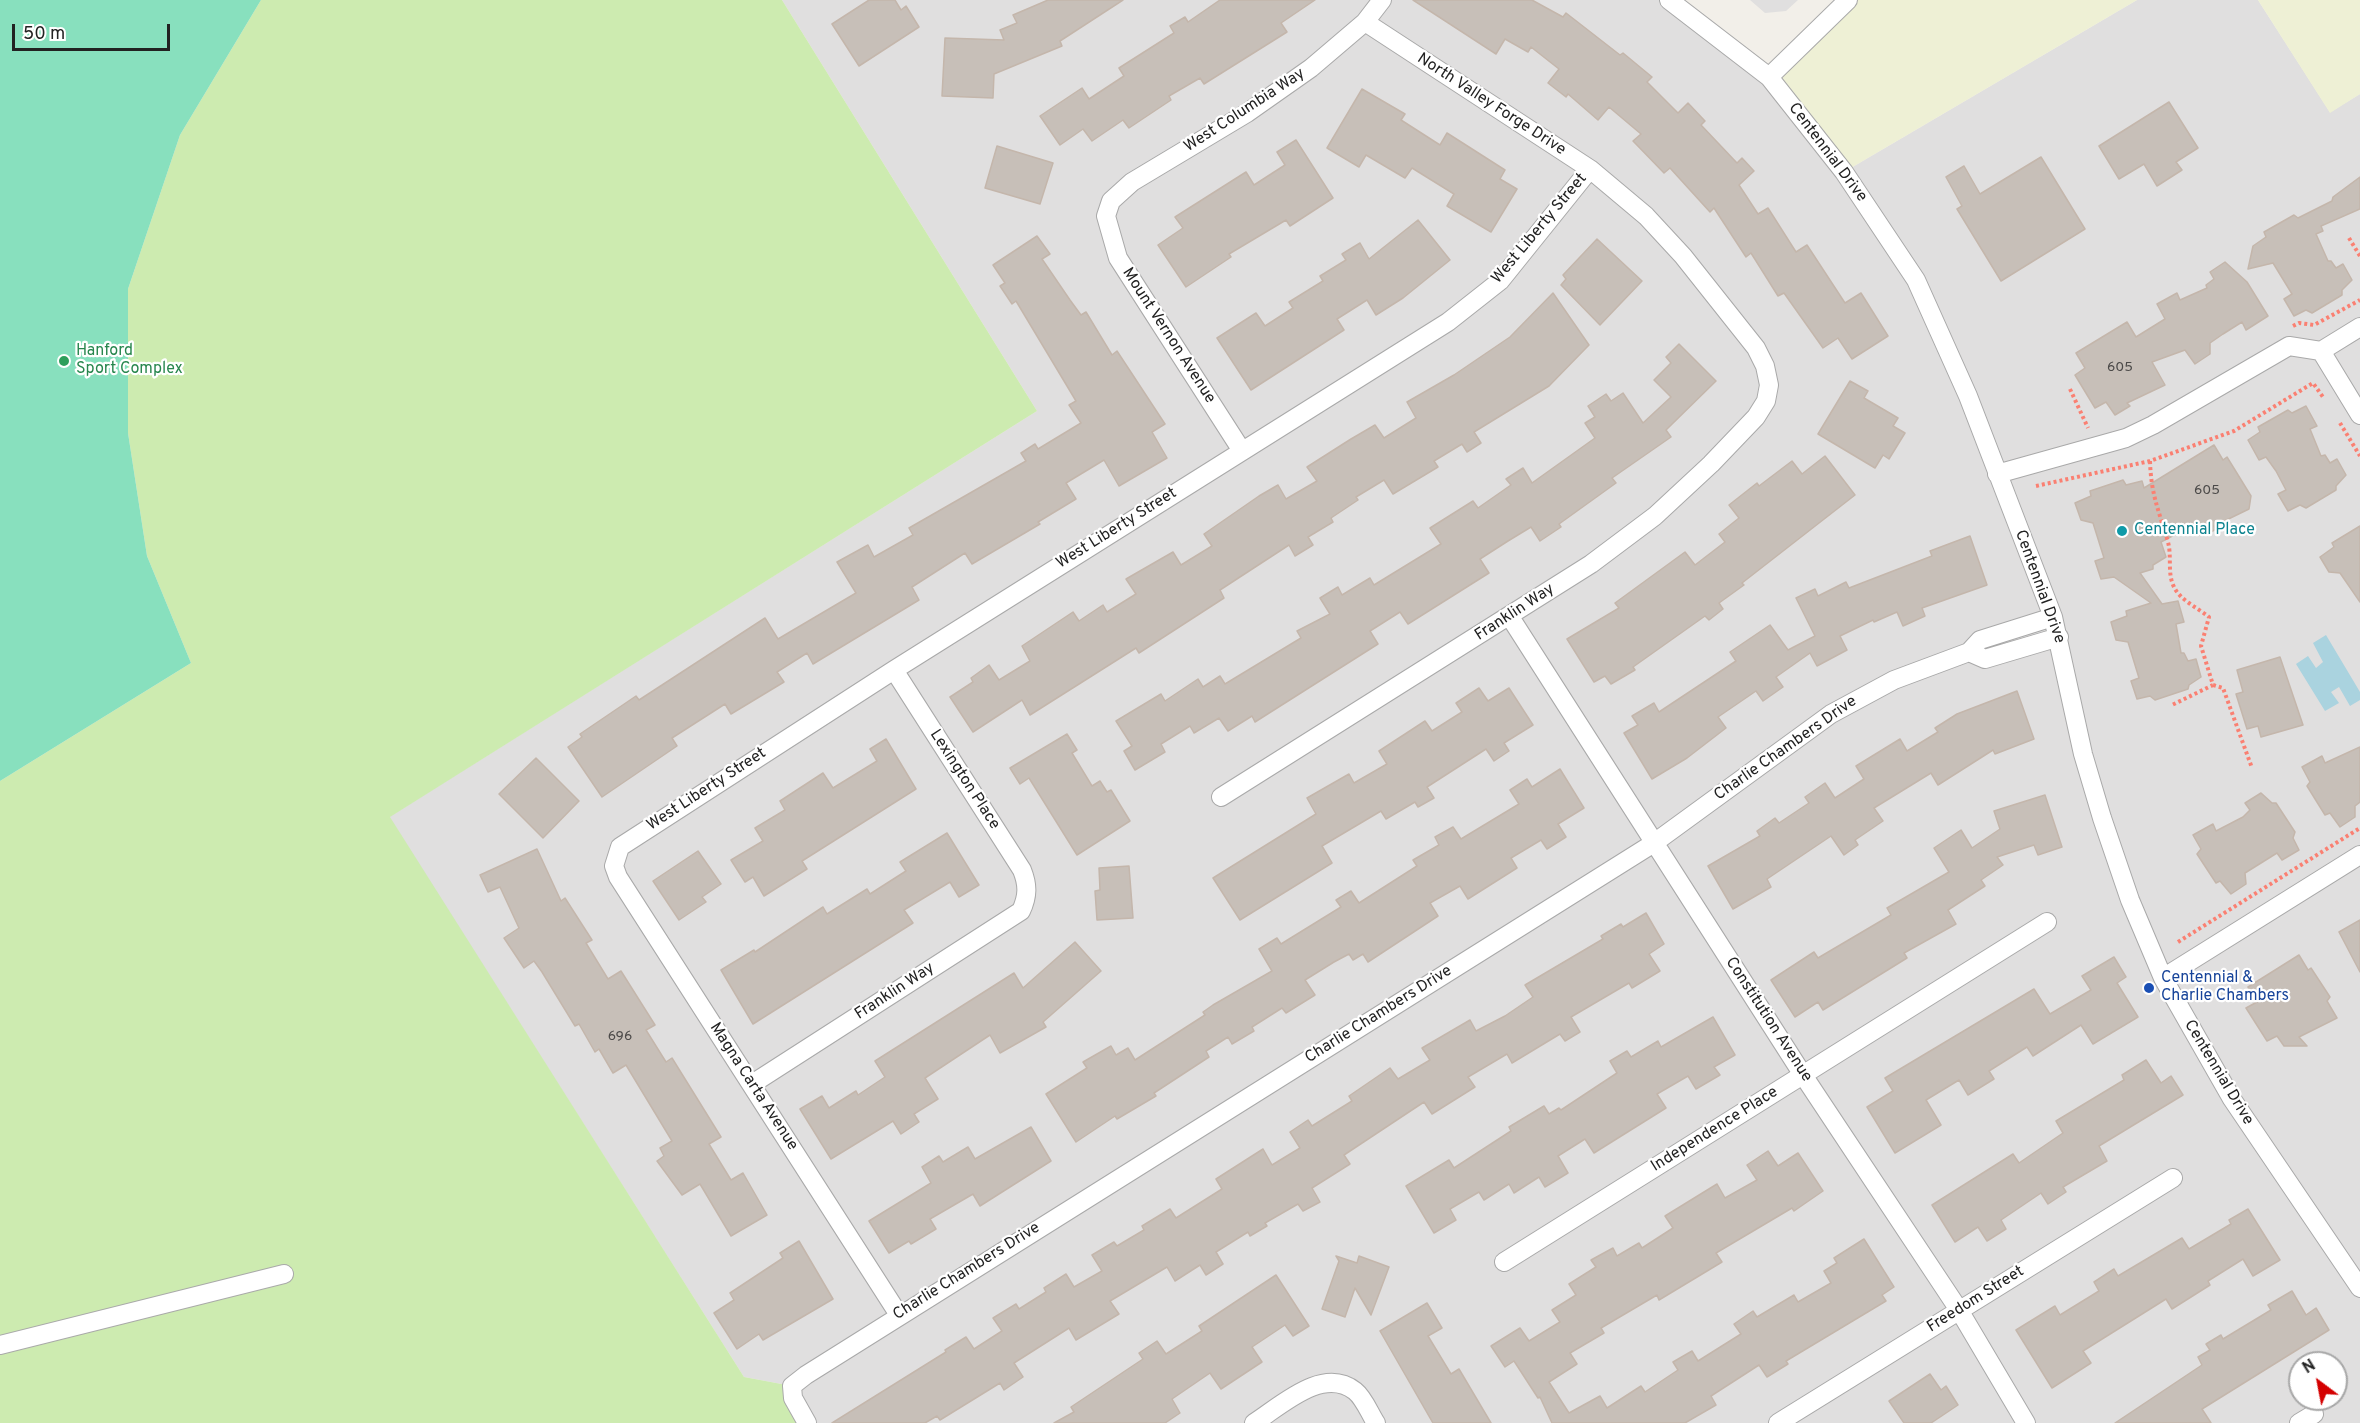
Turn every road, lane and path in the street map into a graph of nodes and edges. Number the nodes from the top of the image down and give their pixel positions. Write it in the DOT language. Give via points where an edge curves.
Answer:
graph roads {
  1 [pos="1382,0"];
  2 [pos="1669,0"];
  3 [pos="1848,0"];
  4 [pos="1365,22"];
  5 [pos="1768,77"];
  6 [pos="1590,169"];
  7 [pos="1106,216"];
  8 [pos="2349,238"];
  9 [pos="2360,256"];
  10 [pos="2360,300"];
  11 [pos="2360,327"];
  12 [pos="2283,332"];
  13 [pos="2321,351"];
  14 [pos="1769,385"];
  15 [pos="2070,389"];
  16 [pos="2322,395"];
  17 [pos="2360,416"];
  18 [pos="2097,426"];
  19 [pos="1242,451"];
  20 [pos="2150,461"];
  21 [pos="1997,474"];
  22 [pos="2036,486"];
  23 [pos="1510,617"];
  24 [pos="2053,617"];
  25 [pos="2059,637"];
  26 [pos="1969,652"];
  27 [pos="894,670"];
  28 [pos="2213,685"];
  29 [pos="2172,705"];
  30 [pos="2252,768"];
  31 [pos="1221,796"];
  32 [pos="2360,828"];
  33 [pos="1654,843"];
  34 [pos="2360,855"];
  35 [pos="615,856"];
  36 [pos="1027,892"];
  37 [pos="2047,922"];
  38 [pos="2178,942"];
  39 [pos="2163,978"];
  40 [pos="1803,1075"];
  41 [pos="752,1084"];
  42 [pos="2173,1178"];
  43 [pos="1504,1262"];
  44 [pos="284,1274"];
  45 [pos="2360,1288"];
  46 [pos="1959,1310"];
  47 [pos="899,1315"];
  48 [pos="0,1345"];
  49 [pos="807,1423"];
  50 [pos="1254,1423"];
  51 [pos="1376,1423"];
  52 [pos="1778,1423"];
  53 [pos="2026,1423"];
  1 -- 4 [label="street, West Columbia Way"];
  2 -- 5 [label="street, Centennial Drive"];
  3 -- 5 [label="street"];
  4 -- 6 [label="street, North Valley Forge Drive"];
  4 -- 7 [label="street, West Columbia Way" via="1311,68 1247,112 1132,182 1111,201"];
  5 -- 21 [label="street, Centennial Drive" via="1844,172 1916,280 1968,396"];
  6 -- 14 [label="street, North Valley Forge Drive" via="1646,216 1727,308 1756,348"];
  6 -- 19 [label="street, West Liberty Street" via="1500,281 1483,295 1448,322"];
  7 -- 19 [label="street, Mount Vernon Avenue" via="1118,258"];
  8 -- 9 [label="path"];
  10 -- 12 [label="path" via="2314,325 2299,323"];
  11 -- 13 [label="street"];
  13 -- 17 [label="street"];
  13 -- 21 [label="street" via="2289,346 2126,438"];
  14 -- 23 [label="street, Franklin Way" via="1766,401 1756,417 1655,516"];
  15 -- 18 [label="path" via="2087,429"];
  16 -- 20 [label="path" via="2313,383 2234,431"];
  19 -- 27 [label="street, West Liberty Street"];
  20 -- 22 [label="path"];
  20 -- 28 [label="path" via="2150,488 2168,542 2169,574 2174,588 2209,616 2201,646"];
  21 -- 24 [label="street, Centennial Drive"];
  23 -- 31 [label="street, Franklin Way"];
  23 -- 33 [label="street, Constitution Avenue"];
  24 -- 25 [label="street, Centennial Drive"];
  24 -- 26 [label="street, Charlie Chambers Drive" via="1980,640"];
  25 -- 26 [label="street, Charlie Chambers Drive" via="1985,659"];
  25 -- 39 [label="street, Centennial Drive" via="2083,754 2102,818 2130,900"];
  26 -- 33 [label="street, Charlie Chambers Drive" via="1894,681 1831,714"];
  27 -- 35 [label="street, West Liberty Street" via="627,840"];
  27 -- 36 [label="street, Lexington Place" via="1022,870"];
  28 -- 29 [label="path"];
  28 -- 30 [label="path" via="2223,688"];
  32 -- 38 [label="path"];
  33 -- 40 [label="street, Constitution Avenue"];
  33 -- 47 [label="street, Charlie Chambers Drive"];
  34 -- 39 [label="street"];
  35 -- 41 [label="street, Magna Carta Avenue" via="618,877"];
  36 -- 41 [label="street, Franklin Way" via="1021,910"];
  37 -- 40 [label="street, Independence Place"];
  39 -- 45 [label="street, Centennial Drive" via="2232,1100"];
  40 -- 43 [label="street, Independence Place"];
  40 -- 46 [label="street, Constitution Avenue"];
  41 -- 47 [label="street, Magna Carta Avenue"];
  42 -- 46 [label="street, Freedom Street"];
  44 -- 48 [label="street"];
  46 -- 52 [label="street, Freedom Street"];
  46 -- 53 [label="street, Constitution Avenue"];
  47 -- 49 [label="street, Charlie Chambers Drive" via="792,1386 793,1398"];
  50 -- 51 [label="street" via="1315,1384 1337,1382 1356,1392"];
}
